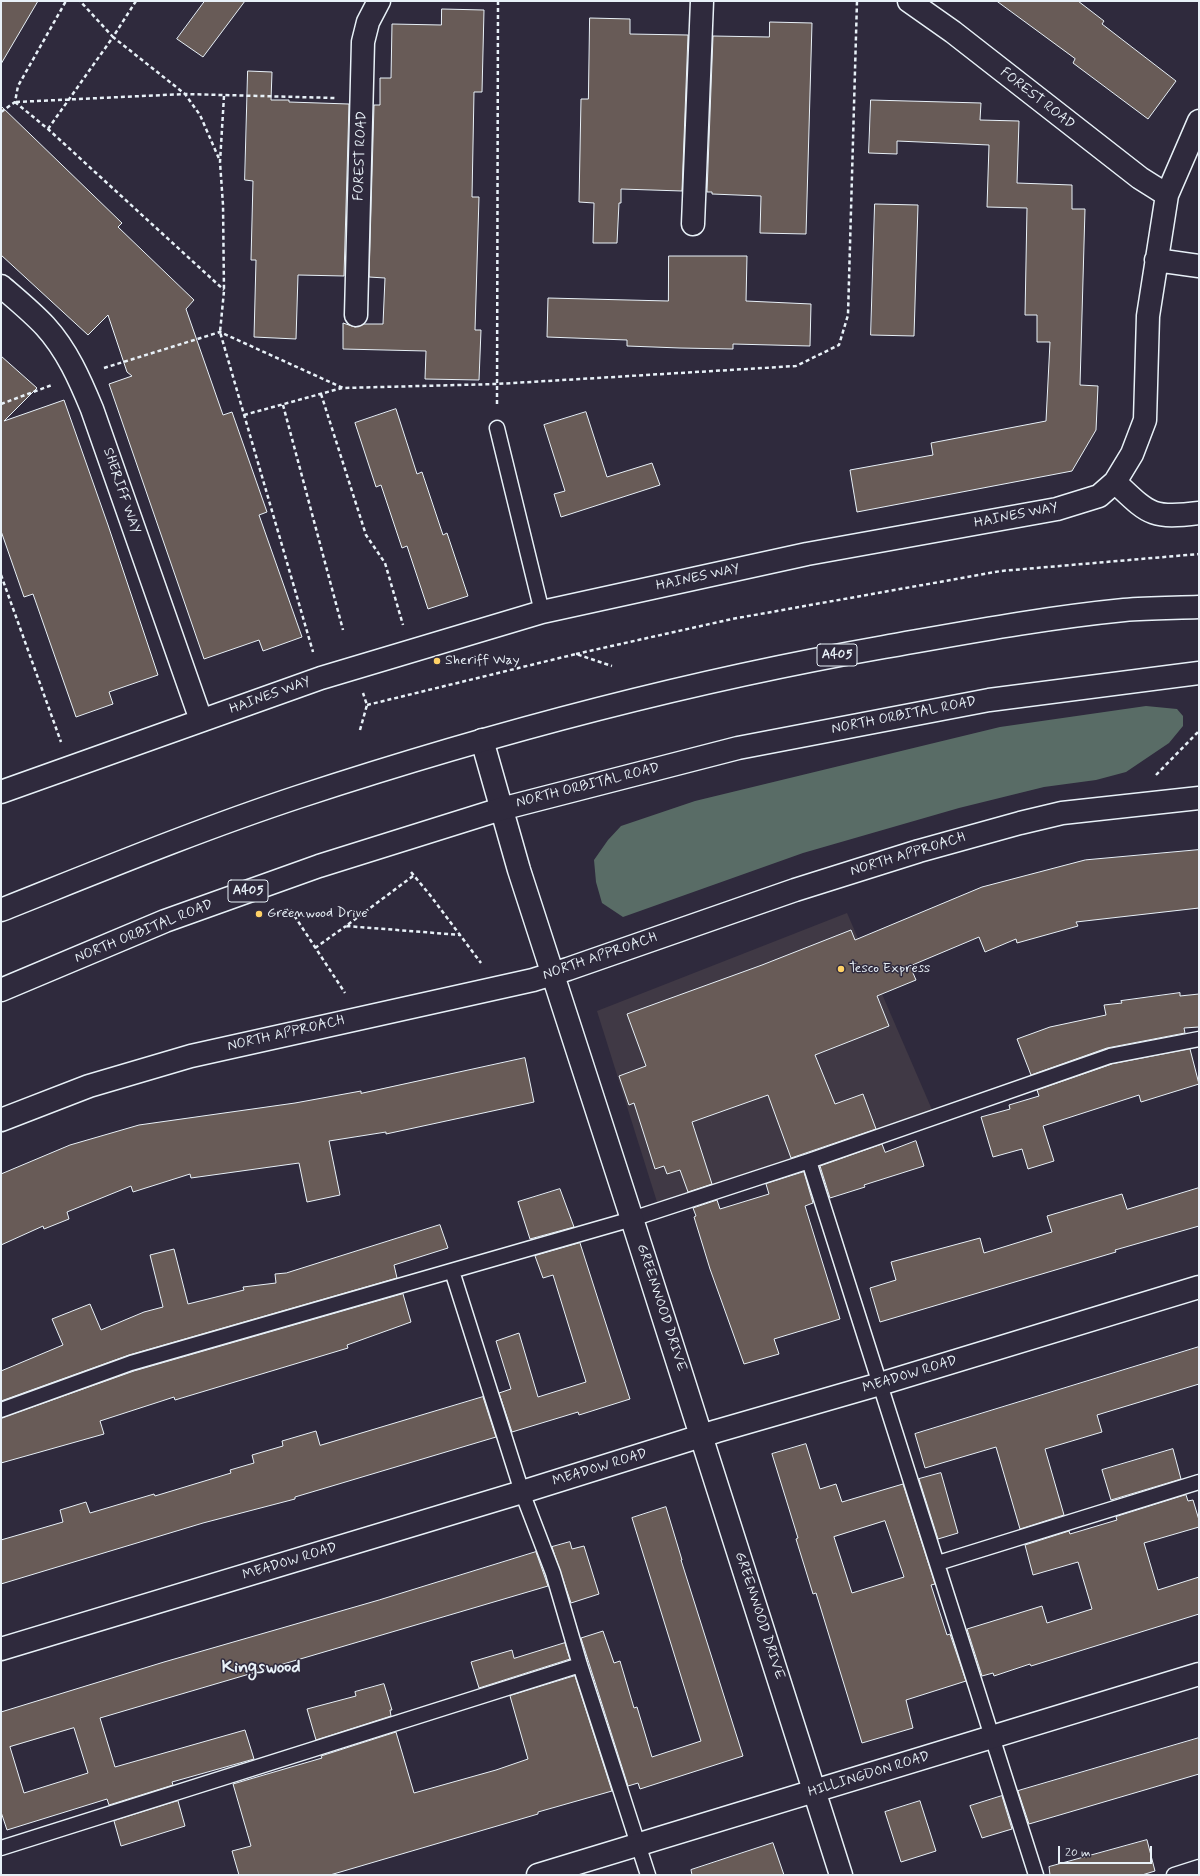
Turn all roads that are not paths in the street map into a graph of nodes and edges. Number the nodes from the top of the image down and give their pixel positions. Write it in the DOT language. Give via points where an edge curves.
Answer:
graph roads {
  1 [pos="379,1"];
  2 [pos="702,1"];
  3 [pos="909,1"];
  4 [pos="1199,121"];
  5 [pos="1167,194"];
  6 [pos="693,224"];
  7 [pos="1156,260"];
  8 [pos="1199,266"];
  9 [pos="1,286"];
  10 [pos="356,315"];
  11 [pos="497,428"];
  12 [pos="1115,482"];
  13 [pos="1199,513"];
  14 [pos="1199,607"];
  15 [pos="542,612"];
  16 [pos="1199,673"];
  17 [pos="201,720"];
  18 [pos="482,740"];
  19 [pos="1,792"];
  20 [pos="1199,798"];
  21 [pos="501,809"];
  22 [pos="1,910"];
  23 [pos="552,974"];
  24 [pos="1,990"];
  25 [pos="1199,1039"];
  26 [pos="1,1120"];
  27 [pos="809,1161"];
  28 [pos="632,1219"];
  29 [pos="452,1271"];
  30 [pos="1199,1287"];
  31 [pos="880,1384"];
  32 [pos="1,1410"];
  33 [pos="702,1436"];
  34 [pos="1199,1482"];
  35 [pos="522,1492"];
  36 [pos="938,1564"];
  37 [pos="1,1649"];
  38 [pos="580,1665"];
  39 [pos="1199,1674"];
  40 [pos="993,1738"];
  41 [pos="815,1792"];
  42 [pos="638,1844"];
  43 [pos="1,1848"];
  44 [pos="1199,1867"];
  45 [pos="538,1875"];
  46 [pos="648,1875"];
  47 [pos="842,1875"];
  48 [pos="1036,1875"];
  49 [pos="1174,1875"];
  1 -- 10 [label="main road, FOREST ROAD" via="368,22 363,42"];
  2 -- 6 [label="main road"];
  3 -- 5 [label="main road, FOREST ROAD" via="1140,178"];
  4 -- 5 [label="main road, HAINES WAY"];
  5 -- 7 [label="main road, HAINES WAY"];
  7 -- 8 [label="main road"];
  7 -- 12 [label="main road, HAINES WAY" via="1148,316 1145,420 1132,454"];
  9 -- 17 [label="main road, SHERIFF WAY" via="46,326 79,376"];
  11 -- 15 [label="lane"];
  12 -- 13 [label="main road" via="1142,507 1158,515"];
  12 -- 15 [label="main road, HAINES WAY" via="1099,496 1057,509 807,554"];
  14 -- 18 [label="main road, A405" via="1126,610 1008,625 786,664 619,703"];
  15 -- 17 [label="main road, HAINES WAY" via="321,678"];
  16 -- 21 [label="main road, NORTH ORBITAL ROAD / A405" via="989,700 738,748"];
  17 -- 19 [label="main road, HAINES WAY"];
  18 -- 21 [label="main road, GREENWOOD DRIVE"];
  18 -- 22 [label="main road, A405" via="296,798 152,850"];
  20 -- 23 [label="main road, NORTH APPROACH" via="1055,815 919,851 794,890"];
  21 -- 23 [label="main road, GREENWOOD DRIVE"];
  21 -- 24 [label="main road, NORTH ORBITAL ROAD / A405" via="318,866 165,921"];
  23 -- 26 [label="main road, NORTH APPROACH" via="191,1056 89,1086"];
  23 -- 28 [label="main road, GREENWOOD DRIVE"];
  25 -- 27 [label="lane" via="1110,1056"];
  27 -- 28 [label="lane"];
  27 -- 31 [label="lane"];
  28 -- 29 [label="lane"];
  28 -- 33 [label="main road, GREENWOOD DRIVE"];
  29 -- 32 [label="lane" via="131,1363"];
  29 -- 35 [label="lane"];
  30 -- 31 [label="main road, MEADOW ROAD"];
  31 -- 33 [label="main road, MEADOW ROAD"];
  31 -- 36 [label="lane"];
  33 -- 35 [label="main road, MEADOW ROAD"];
  33 -- 41 [label="main road, GREENWOOD DRIVE"];
  34 -- 36 [label="lane"];
  35 -- 37 [label="main road, MEADOW ROAD"];
  35 -- 38 [label="lane" via="553,1573"];
  36 -- 40 [label="lane"];
  38 -- 42 [label="lane"];
  38 -- 43 [label="lane"];
  39 -- 40 [label="main road, HILLINGDON ROAD"];
  40 -- 41 [label="main road, HILLINGDON ROAD"];
  40 -- 48 [label="lane"];
  41 -- 42 [label="main road, HILLINGDON ROAD"];
  41 -- 47 [label="main road, GREENWOOD DRIVE"];
  42 -- 45 [label="main road, HILLINGDON ROAD"];
  42 -- 46 [label="lane"];
  44 -- 49 [label="lane"];
}
